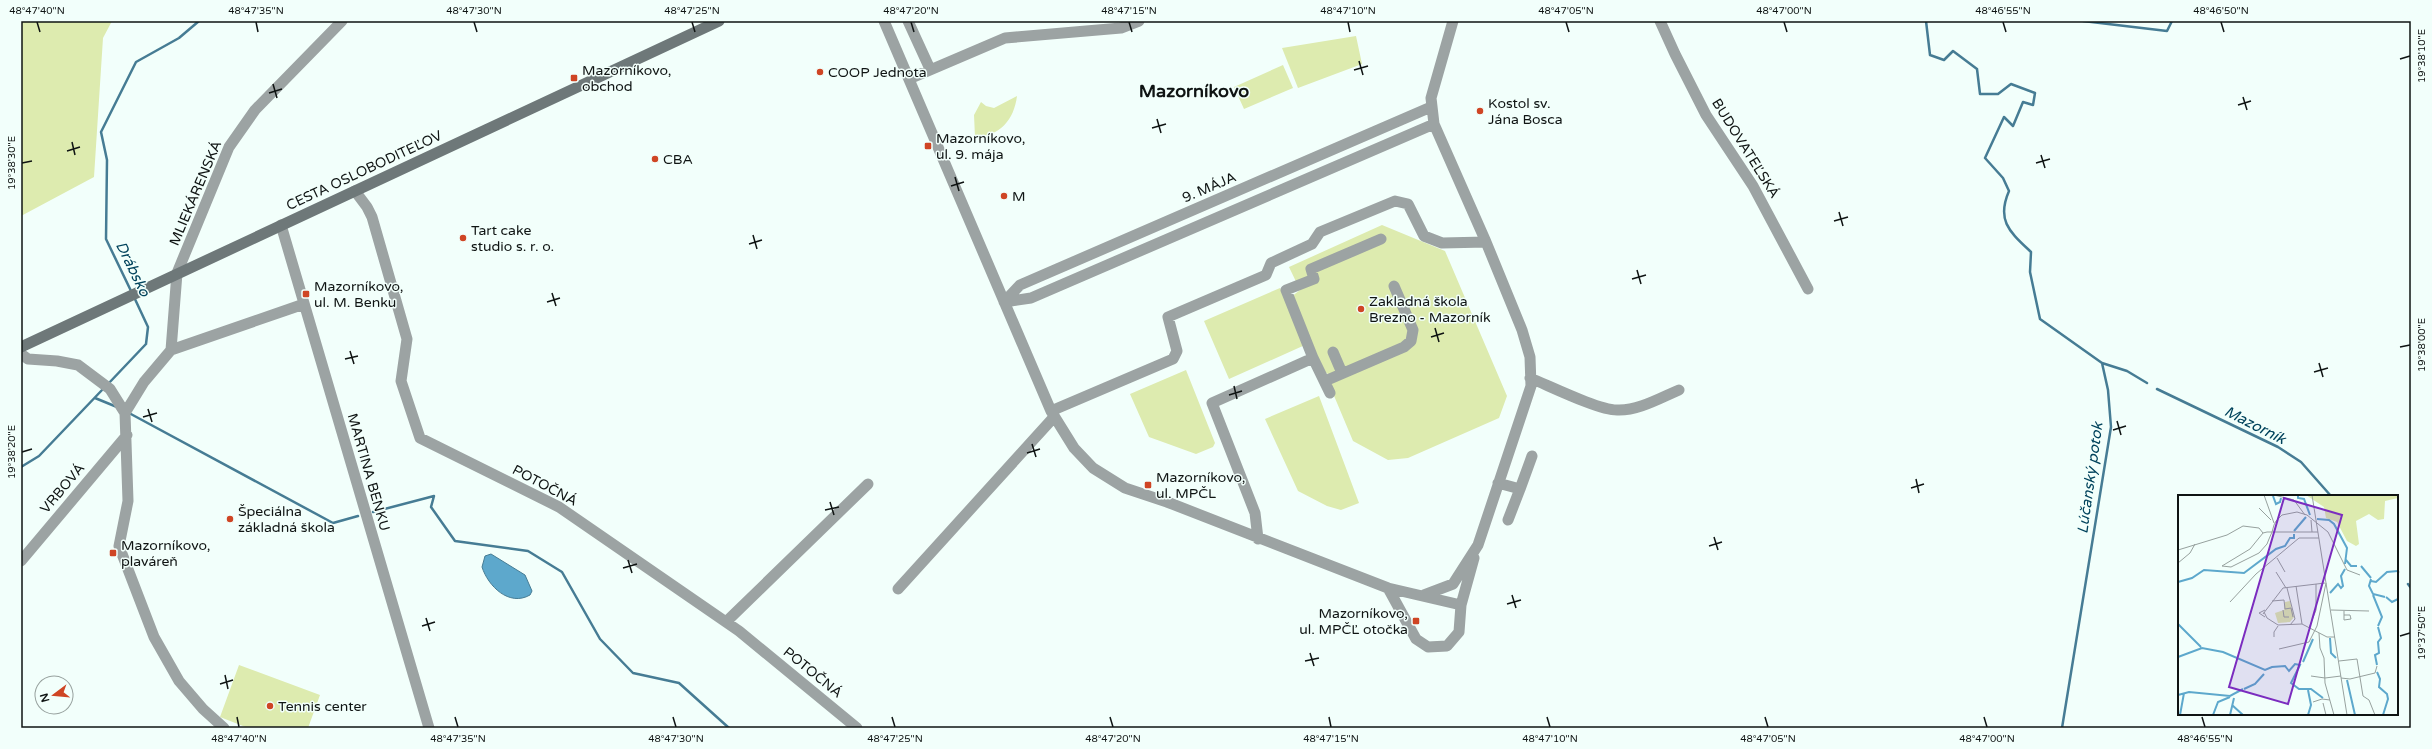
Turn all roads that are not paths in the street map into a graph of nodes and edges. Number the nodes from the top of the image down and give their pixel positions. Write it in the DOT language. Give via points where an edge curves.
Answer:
graph roads {
  1 [pos="342,21"];
  2 [pos="719,21"];
  3 [pos="884,21"];
  4 [pos="908,21"];
  5 [pos="1139,21"];
  6 [pos="1452,21"];
  7 [pos="1660,21"];
  8 [pos="930,69"];
  9 [pos="909,79"];
  10 [pos="1430,107"];
  11 [pos="1434,124"];
  12 [pos="355,191"];
  13 [pos="281,225"];
  14 [pos="1381,239"];
  15 [pos="1486,242"];
  16 [pos="177,274"];
  17 [pos="1394,286"];
  18 [pos="1808,289"];
  19 [pos="1004,302"];
  20 [pos="304,304"];
  21 [pos="21,346"];
  22 [pos="171,350"];
  23 [pos="1333,352"];
  24 [pos="21,354"];
  25 [pos="1313,358"];
  26 [pos="1342,373"];
  27 [pos="1530,378"];
  28 [pos="1325,381"];
  29 [pos="1678,390"];
  30 [pos="1330,393"];
  31 [pos="125,413"];
  32 [pos="1052,414"];
  33 [pos="127,435"];
  34 [pos="1532,456"];
  35 [pos="1498,483"];
  36 [pos="868,484"];
  37 [pos="1520,489"];
  38 [pos="1508,520"];
  39 [pos="1258,538"];
  40 [pos="1478,545"];
  41 [pos="21,561"];
  42 [pos="1388,588"];
  43 [pos="898,589"];
  44 [pos="1424,595"];
  45 [pos="1460,605"];
  46 [pos="726,622"];
  47 [pos="224,728"];
  48 [pos="429,728"];
  49 [pos="857,728"];
  1 -- 16 [label="street, MLIEKÁRENSKÁ" via="255,110 229,147"];
  2 -- 12 [label="main road, CESTA OSLOBODITEĽOV"];
  3 -- 9 [label="street"];
  4 -- 8 [label="street"];
  5 -- 8 [label="street" via="1121,28 1005,38"];
  6 -- 10 [label="street"];
  7 -- 18 [label="street, BUDOVATEĽSKÁ" via="1706,115 1753,186"];
  8 -- 9 [label="street"];
  9 -- 19 [label="street"];
  10 -- 11 [label="street"];
  10 -- 19 [label="street, 9. MÁJA" via="1020,285"];
  11 -- 15 [label="street"];
  11 -- 19 [label="street" via="1031,298"];
  12 -- 13 [label="main road, CESTA OSLOBODITEĽOV"];
  12 -- 46 [label="street, POTOČNÁ" via="372,217 408,339 401,381 420,438 559,507"];
  13 -- 16 [label="main road, CESTA OSLOBODITEĽOV"];
  13 -- 20 [label="street, MARTINA BENKU"];
  14 -- 25 [label="street" via="1311,269 1314,279 1286,290"];
  15 -- 27 [label="street" via="1522,330 1530,357"];
  15 -- 32 [label="street" via="1442,243 1424,236 1408,204 1395,201 1320,232 1312,244 1271,263 1266,274 1168,317 1177,351 1173,359"];
  16 -- 21 [label="main road, CESTA OSLOBODITEĽOV"];
  16 -- 22 [label="street"];
  17 -- 26 [label="street" via="1413,330 1411,341 1404,347"];
  19 -- 32 [label="street"];
  20 -- 22 [label="street"];
  20 -- 48 [label="street, MARTINA BENKU"];
  22 -- 31 [label="street" via="144,382"];
  23 -- 26 [label="street"];
  24 -- 31 [label="street" via="28,359 78,365 110,389"];
  25 -- 28 [label="street"];
  25 -- 39 [label="street" via="1212,403 1255,513"];
  26 -- 28 [label="street"];
  27 -- 29 [label="street" via="1616,411 1635,408"];
  27 -- 35 [label="street" via="1531,386"];
  28 -- 30 [label="street"];
  31 -- 33 [label="street"];
  32 -- 39 [label="street" via="1074,448 1093,468 1111,481"];
  32 -- 43 [label="street"];
  33 -- 41 [label="street, VRBOVÁ"];
  33 -- 47 [label="street" via="128,501 119,546 154,637 179,681 203,709"];
  34 -- 37 [label="street"];
  35 -- 37 [label="street"];
  35 -- 40 [label="street"];
  36 -- 46 [label="street"];
  37 -- 38 [label="street"];
  39 -- 42 [label="street"];
  40 -- 44 [label="street" via="1453,584"];
  40 -- 45 [label="street"];
  42 -- 44 [label="street"];
  42 -- 45 [label="street" via="1416,639 1428,647 1447,646 1459,632"];
  44 -- 45 [label="street"];
  46 -- 49 [label="street, POTOČNÁ"];
}
